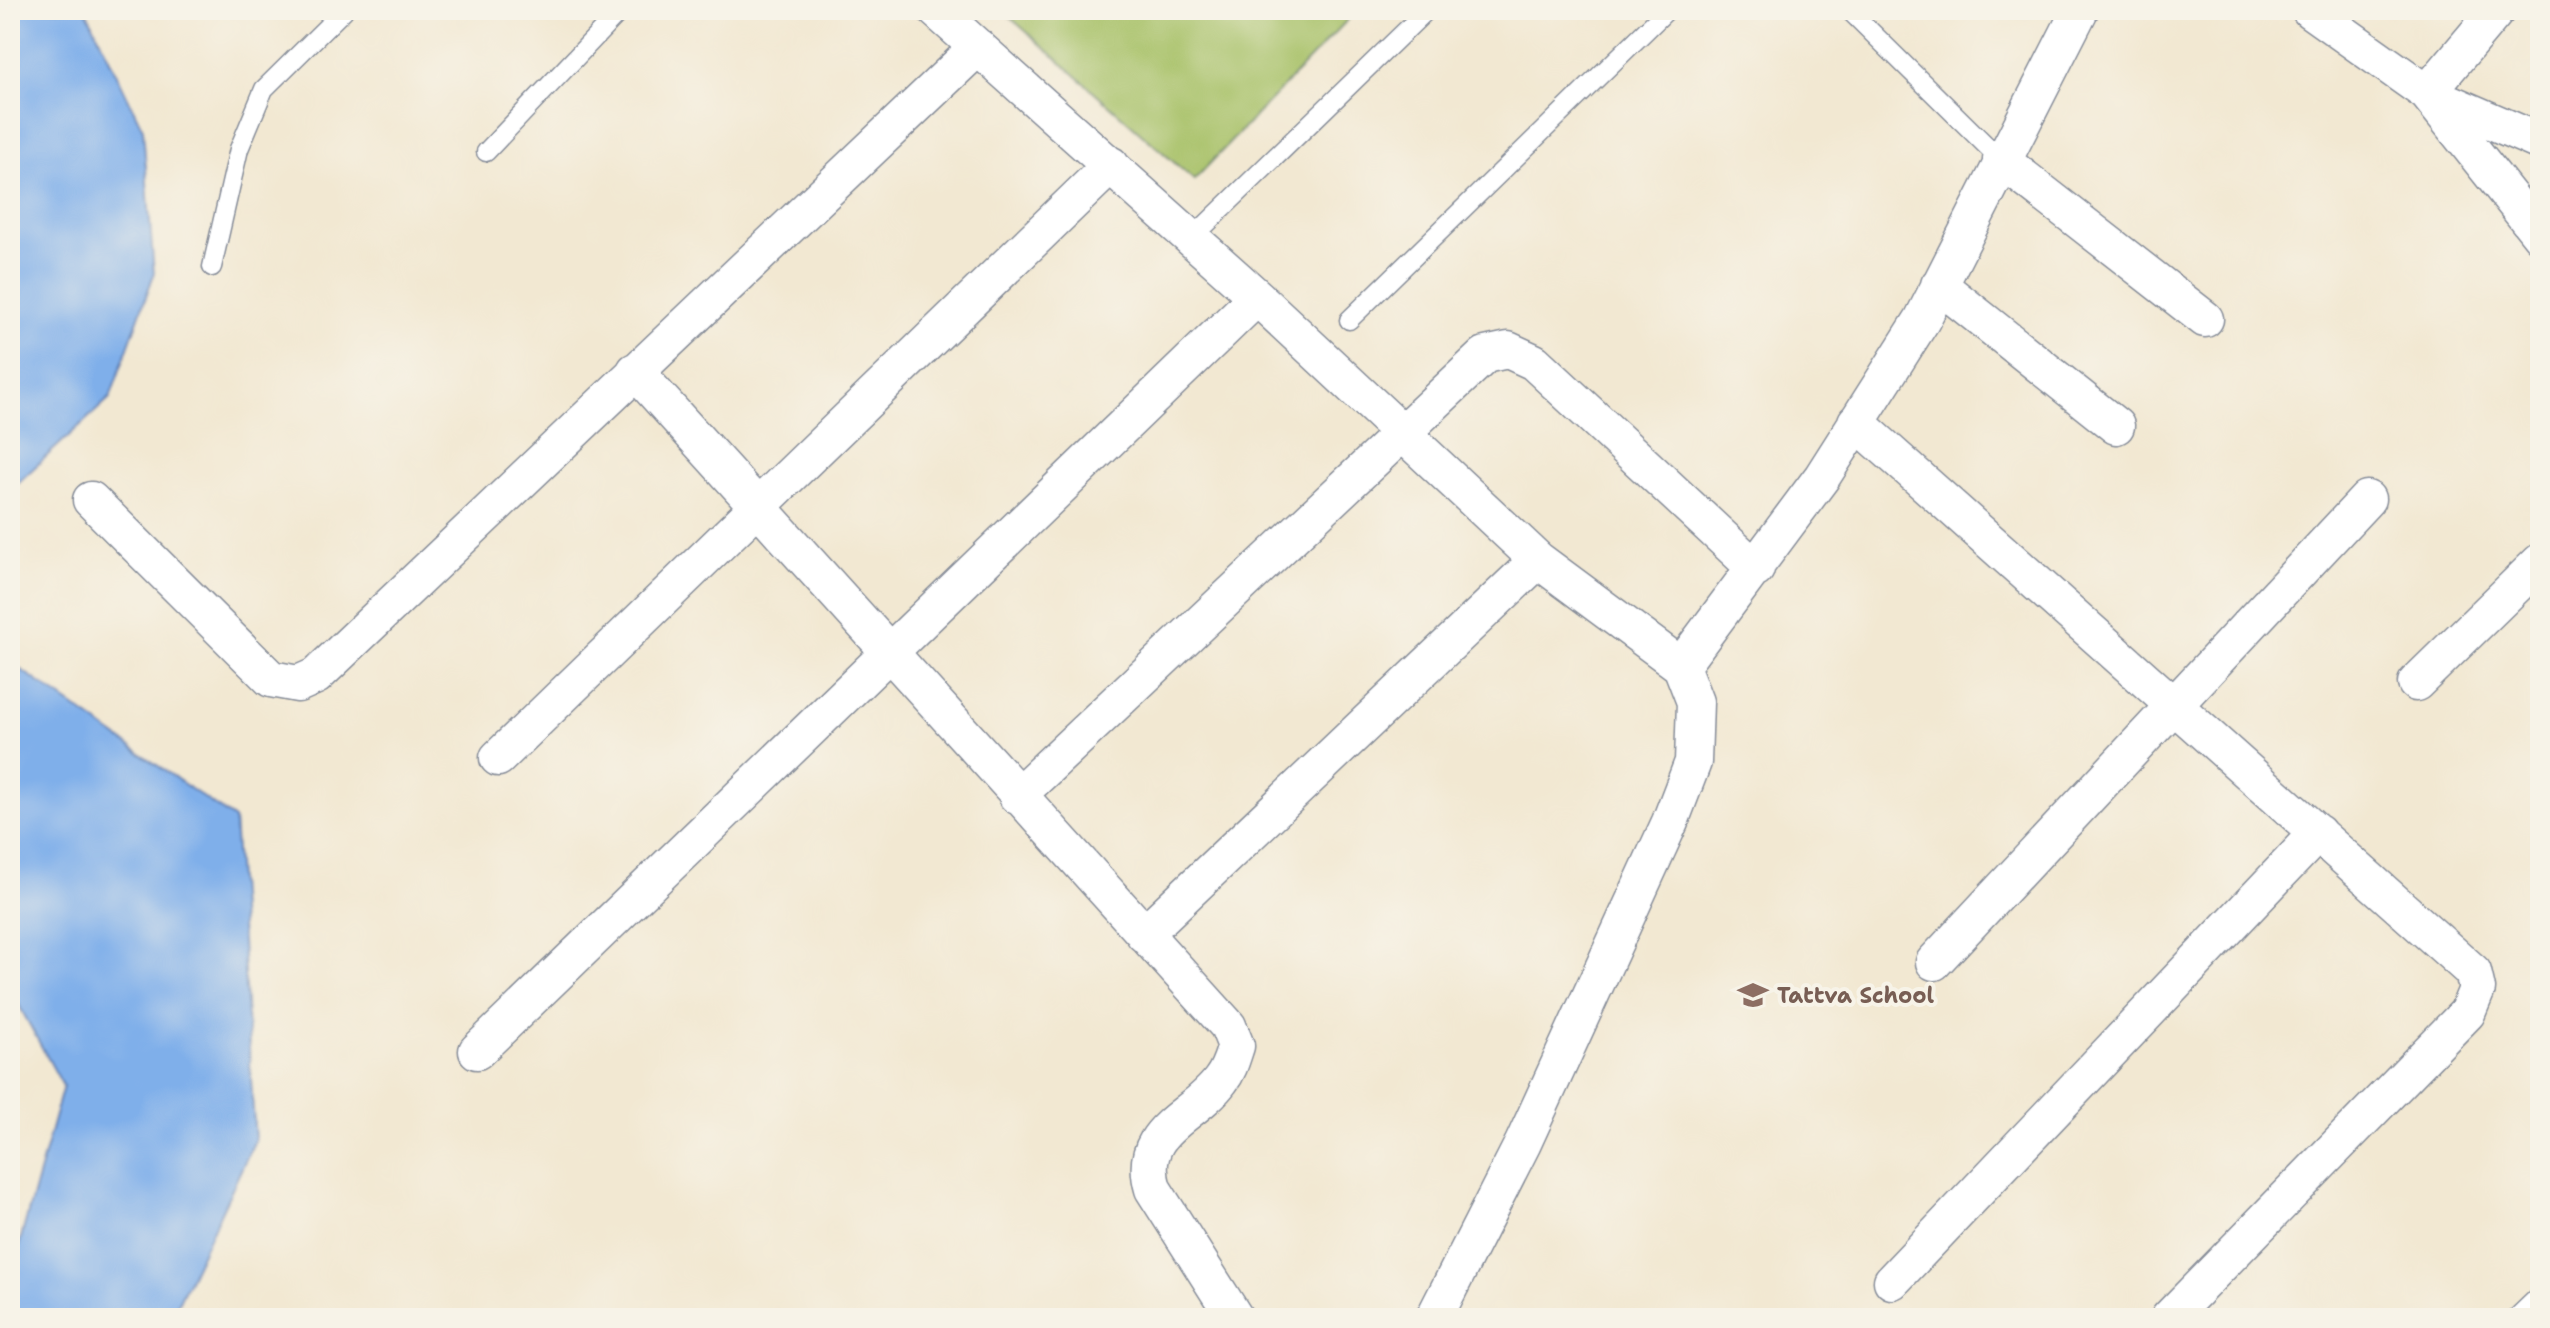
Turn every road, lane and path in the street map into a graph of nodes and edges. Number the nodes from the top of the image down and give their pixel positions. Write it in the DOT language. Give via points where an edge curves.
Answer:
graph roads {
  1 [pos="344,10"];
  2 [pos="621,10"];
  3 [pos="936,10"];
  4 [pos="1427,10"];
  5 [pos="1667,10"];
  6 [pos="1849,10"];
  7 [pos="2080,10"];
  8 [pos="2310,10"];
  9 [pos="2497,10"];
  10 [pos="978,47"];
  11 [pos="2427,93"];
  12 [pos="2540,142"];
  13 [pos="486,152"];
  14 [pos="2001,160"];
  15 [pos="1111,165"];
  16 [pos="2540,235"];
  17 [pos="1192,238"];
  18 [pos="212,267"];
  19 [pos="1939,285"];
  20 [pos="1257,297"];
  21 [pos="2205,319"];
  22 [pos="1349,320"];
  23 [pos="635,371"];
  24 [pos="1856,422"];
  25 [pos="2116,426"];
  26 [pos="1403,433"];
  27 [pos="2367,499"];
  28 [pos="91,500"];
  29 [pos="758,507"];
  30 [pos="1538,560"];
  31 [pos="2540,563"];
  32 [pos="1756,569"];
  33 [pos="888,653"];
  34 [pos="1681,666"];
  35 [pos="2416,683"];
  36 [pos="2174,705"];
  37 [pos="498,758"];
  38 [pos="1017,796"];
  39 [pos="2318,833"];
  40 [pos="1144,934"];
  41 [pos="1934,962"];
  42 [pos="477,1051"];
  43 [pos="1892,1281"];
  44 [pos="2540,1295"];
  45 [pos="1235,1318"];
  46 [pos="1434,1318"];
  47 [pos="2169,1318"];
  48 [pos="2516,1318"];
  1 -- 18 [label="lane" via="264,89 239,149"];
  2 -- 13 [label="lane"];
  3 -- 10 [label="street"];
  4 -- 17 [label="lane"];
  5 -- 22 [label="lane"];
  6 -- 14 [label="lane"];
  7 -- 14 [label="street"];
  8 -- 11 [label="street"];
  9 -- 11 [label="street"];
  10 -- 15 [label="street"];
  10 -- 23 [label="street"];
  11 -- 12 [label="street"];
  11 -- 16 [label="street"];
  14 -- 19 [label="street"];
  14 -- 21 [label="street"];
  15 -- 17 [label="street"];
  15 -- 29 [label="street"];
  17 -- 20 [label="street"];
  19 -- 24 [label="street"];
  19 -- 25 [label="street"];
  20 -- 26 [label="street"];
  20 -- 33 [label="street"];
  23 -- 28 [label="street" via="316,676 298,684 271,679"];
  23 -- 29 [label="street"];
  24 -- 32 [label="street"];
  24 -- 36 [label="street"];
  26 -- 30 [label="street"];
  26 -- 32 [label="street" via="1485,355 1508,350 1534,362"];
  26 -- 38 [label="street"];
  27 -- 36 [label="street"];
  29 -- 33 [label="street"];
  29 -- 37 [label="street"];
  30 -- 34 [label="street"];
  30 -- 40 [label="street"];
  31 -- 35 [label="street"];
  32 -- 34 [label="street"];
  33 -- 38 [label="street"];
  33 -- 42 [label="street"];
  34 -- 46 [label="street" via="1695,702 1693,762 1523,1143"];
  36 -- 39 [label="street"];
  36 -- 41 [label="street"];
  38 -- 40 [label="street"];
  39 -- 43 [label="street"];
  39 -- 47 [label="street" via="2473,972 2477,989 2467,1013"];
  40 -- 45 [label="street" via="1228,1026 1236,1046 1221,1081 1159,1134 1147,1170 1153,1189"];
  44 -- 48 [label="lane"];
}
